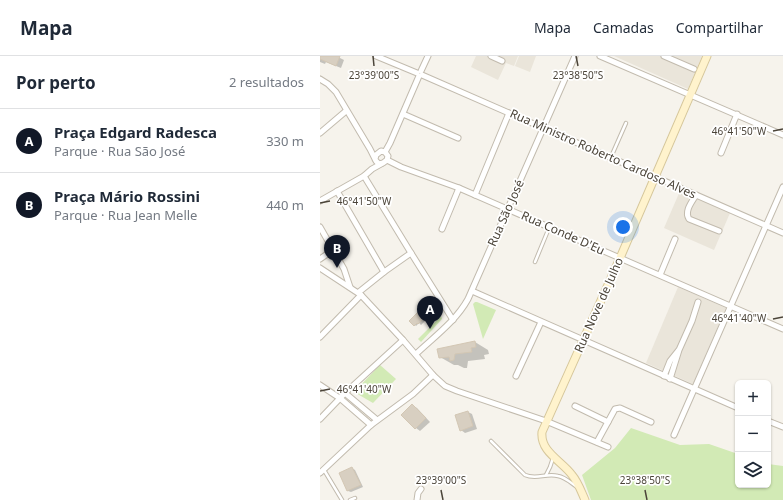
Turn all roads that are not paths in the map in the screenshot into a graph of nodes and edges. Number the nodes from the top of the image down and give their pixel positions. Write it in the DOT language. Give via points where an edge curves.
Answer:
graph roads {
  1 [pos="378,56"];
  2 [pos="428,56"];
  3 [pos="491,56"];
  4 [pos="575,56"];
  5 [pos="600,56"];
  6 [pos="617,56"];
  7 [pos="664,56"];
  8 [pos="707,56"];
  9 [pos="500,59"];
  10 [pos="615,62"];
  11 [pos="694,69"];
  12 [pos="420,74"];
  13 [pos="320,79"];
  14 [pos="690,95"];
  15 [pos="346,111"];
  16 [pos="510,113"];
  17 [pos="403,114"];
  18 [pos="737,114"];
  19 [pos="626,123"];
  20 [pos="543,128"];
  21 [pos="320,133"];
  22 [pos="783,135"];
  23 [pos="458,138"];
  24 [pos="370,149"];
  25 [pos="382,152"];
  26 [pos="721,153"];
  27 [pos="611,157"];
  28 [pos="375,159"];
  29 [pos="387,160"];
  30 [pos="381,164"];
  31 [pos="372,169"];
  32 [pos="364,176"];
  33 [pos="655,176"];
  34 [pos="783,187"];
  35 [pos="459,188"];
  36 [pos="337,191"];
  37 [pos="696,194"];
  38 [pos="475,195"];
  39 [pos="320,201"];
  40 [pos="508,209"];
  41 [pos="765,225"];
  42 [pos="320,227"];
  43 [pos="549,227"];
  44 [pos="442,229"];
  45 [pos="719,231"];
  46 [pos="783,233"];
  47 [pos="675,239"];
  48 [pos="333,250"];
  49 [pos="411,253"];
  50 [pos="620,258"];
  51 [pos="320,260"];
  52 [pos="535,262"];
  53 [pos="320,268"];
  54 [pos="384,272"];
  55 [pos="660,275"];
  56 [pos="350,287"];
  57 [pos="472,291"];
  58 [pos="360,294"];
  59 [pos="698,302"];
  60 [pos="731,306"];
  61 [pos="454,320"];
  62 [pos="541,322"];
  63 [pos="783,329"];
  64 [pos="320,337"];
  65 [pos="403,340"];
  66 [pos="583,340"];
  67 [pos="679,350"];
  68 [pos="416,354"];
  69 [pos="433,375"];
  70 [pos="516,376"];
  71 [pos="664,376"];
  72 [pos="670,379"];
  73 [pos="320,385"];
  74 [pos="694,390"];
  75 [pos="345,393"];
  76 [pos="341,399"];
  77 [pos="575,406"];
  78 [pos="735,407"];
  79 [pos="320,419"];
  80 [pos="377,420"];
  81 [pos="546,421"];
  82 [pos="608,422"];
  83 [pos="652,422"];
  84 [pos="771,422"];
  85 [pos="371,426"];
  86 [pos="783,427"];
  87 [pos="674,435"];
  88 [pos="491,441"];
  89 [pos="596,442"];
  90 [pos="608,447"];
  91 [pos="554,457"];
  92 [pos="322,471"];
  93 [pos="545,475"];
  94 [pos="420,489"];
  95 [pos="581,490"];
  96 [pos="356,498"];
  97 [pos="342,500"];
  98 [pos="350,500"];
  99 [pos="417,500"];
  100 [pos="585,500"];
  1 -- 12 [label="street, Rua Ministro Roberto Cardoso Alves"];
  2 -- 12 [label="street"];
  3 -- 9 [label="street"];
  4 -- 20 [label="street, Rua São José"];
  5 -- 10 [label="street"];
  6 -- 10 [label="street"];
  7 -- 11 [label="street"];
  8 -- 14 [label="street, Rua Nove de Julho"];
  10 -- 14 [label="street"];
  12 -- 16 [label="street, Rua Ministro Roberto Cardoso Alves"];
  12 -- 17 [label="street"];
  13 -- 15 [label="street" via="336,92"];
  14 -- 18 [label="street"];
  14 -- 33 [label="street, Rua Nove de Julho"];
  15 -- 21 [label="street"];
  15 -- 24 [label="street"];
  16 -- 20 [label="street, Rua Ministro Roberto Cardoso Alves"];
  16 -- 38 [label="street"];
  17 -- 23 [label="street"];
  17 -- 25 [label="street" via="390,143"];
  18 -- 22 [label="street"];
  18 -- 26 [label="street"];
  19 -- 27 [label="lane"];
  20 -- 27 [label="street, Rua Ministro Roberto Cardoso Alves"];
  20 -- 40 [label="street, Rua São José"];
  24 -- 25 [label="street"];
  24 -- 28 [label="street"];
  25 -- 28 [label="street" via="376,155"];
  25 -- 29 [label="street" via="388,156"];
  27 -- 33 [label="street, Rua Ministro Roberto Cardoso Alves"];
  28 -- 30 [label="street"];
  28 -- 31 [label="street"];
  29 -- 30 [label="street"];
  29 -- 35 [label="street, Rua Conde D'Eu"];
  30 -- 31 [label="street"];
  31 -- 32 [label="street"];
  32 -- 36 [label="street"];
  32 -- 49 [label="street"];
  33 -- 37 [label="street, Rua Ministro Roberto Cardoso Alves"];
  33 -- 50 [label="street, Rua Nove de Julho"];
  34 -- 41 [label="street"];
  35 -- 38 [label="street, Rua Conde D'Eu"];
  35 -- 44 [label="street"];
  36 -- 39 [label="street"];
  36 -- 54 [label="street"];
  37 -- 41 [label="street, Rua Ministro Roberto Cardoso Alves"];
  37 -- 45 [label="street" via="687,212 689,219"];
  38 -- 40 [label="street, Rua Conde D'Eu"];
  40 -- 43 [label="street, Rua Conde D'Eu"];
  40 -- 57 [label="street, Rua São José"];
  41 -- 46 [label="street, Rua Ministro Roberto Cardoso Alves"];
  41 -- 60 [label="street"];
  42 -- 48 [label="street"];
  43 -- 50 [label="street, Rua Conde D'Eu"];
  43 -- 52 [label="lane"];
  47 -- 55 [label="street"];
  48 -- 51 [label="street"];
  48 -- 56 [label="street" via="350,282"];
  49 -- 54 [label="street"];
  49 -- 61 [label="street"];
  50 -- 55 [label="street, Rua Conde D'Eu"];
  50 -- 66 [label="street, Rua Nove de Julho"];
  53 -- 56 [label="street"];
  54 -- 58 [label="street"];
  55 -- 60 [label="street, Rua Conde D'Eu"];
  56 -- 58 [label="street"];
  57 -- 61 [label="street, Rua São José"];
  57 -- 62 [label="street"];
  58 -- 64 [label="street"];
  58 -- 65 [label="street"];
  59 -- 67 [label="street"];
  60 -- 63 [label="street, Rua Conde D'Eu"];
  60 -- 74 [label="street"];
  61 -- 68 [label="street, Rua São José"];
  62 -- 66 [label="street"];
  62 -- 70 [label="street"];
  65 -- 68 [label="street"];
  65 -- 75 [label="street"];
  66 -- 71 [label="street"];
  66 -- 81 [label="street, Rua Nove de Julho"];
  67 -- 71 [label="street" via="670,361"];
  67 -- 72 [label="street"];
  68 -- 69 [label="street"];
  69 -- 80 [label="street" via="413,394"];
  69 -- 81 [label="street" via="445,386 457,391"];
  71 -- 72 [label="street"];
  72 -- 74 [label="street"];
  73 -- 76 [label="street"];
  74 -- 78 [label="street"];
  74 -- 87 [label="street"];
  75 -- 76 [label="street"];
  75 -- 80 [label="street"];
  76 -- 79 [label="street"];
  76 -- 85 [label="street"];
  77 -- 82 [label="street"];
  80 -- 85 [label="street"];
  81 -- 89 [label="street"];
  81 -- 91 [label="street, Rua Nove de Julho" via="542,436"];
  82 -- 83 [label="street" via="615,409 619,408"];
  82 -- 89 [label="street"];
  84 -- 86 [label="street"];
  85 -- 92 [label="street"];
  88 -- 93 [label="lane" via="525,475 538,478"];
  89 -- 90 [label="street"];
  91 -- 93 [label="lane"];
  91 -- 95 [label="street, Rua Nove de Julho" via="571,473"];
  92 -- 97 [label="lane"];
  93 -- 95 [label="lane" via="560,476"];
  94 -- 99 [label="street"];
  95 -- 100 [label="street, Rua Nove de Julho"];
  96 -- 98 [label="lane"];
}
